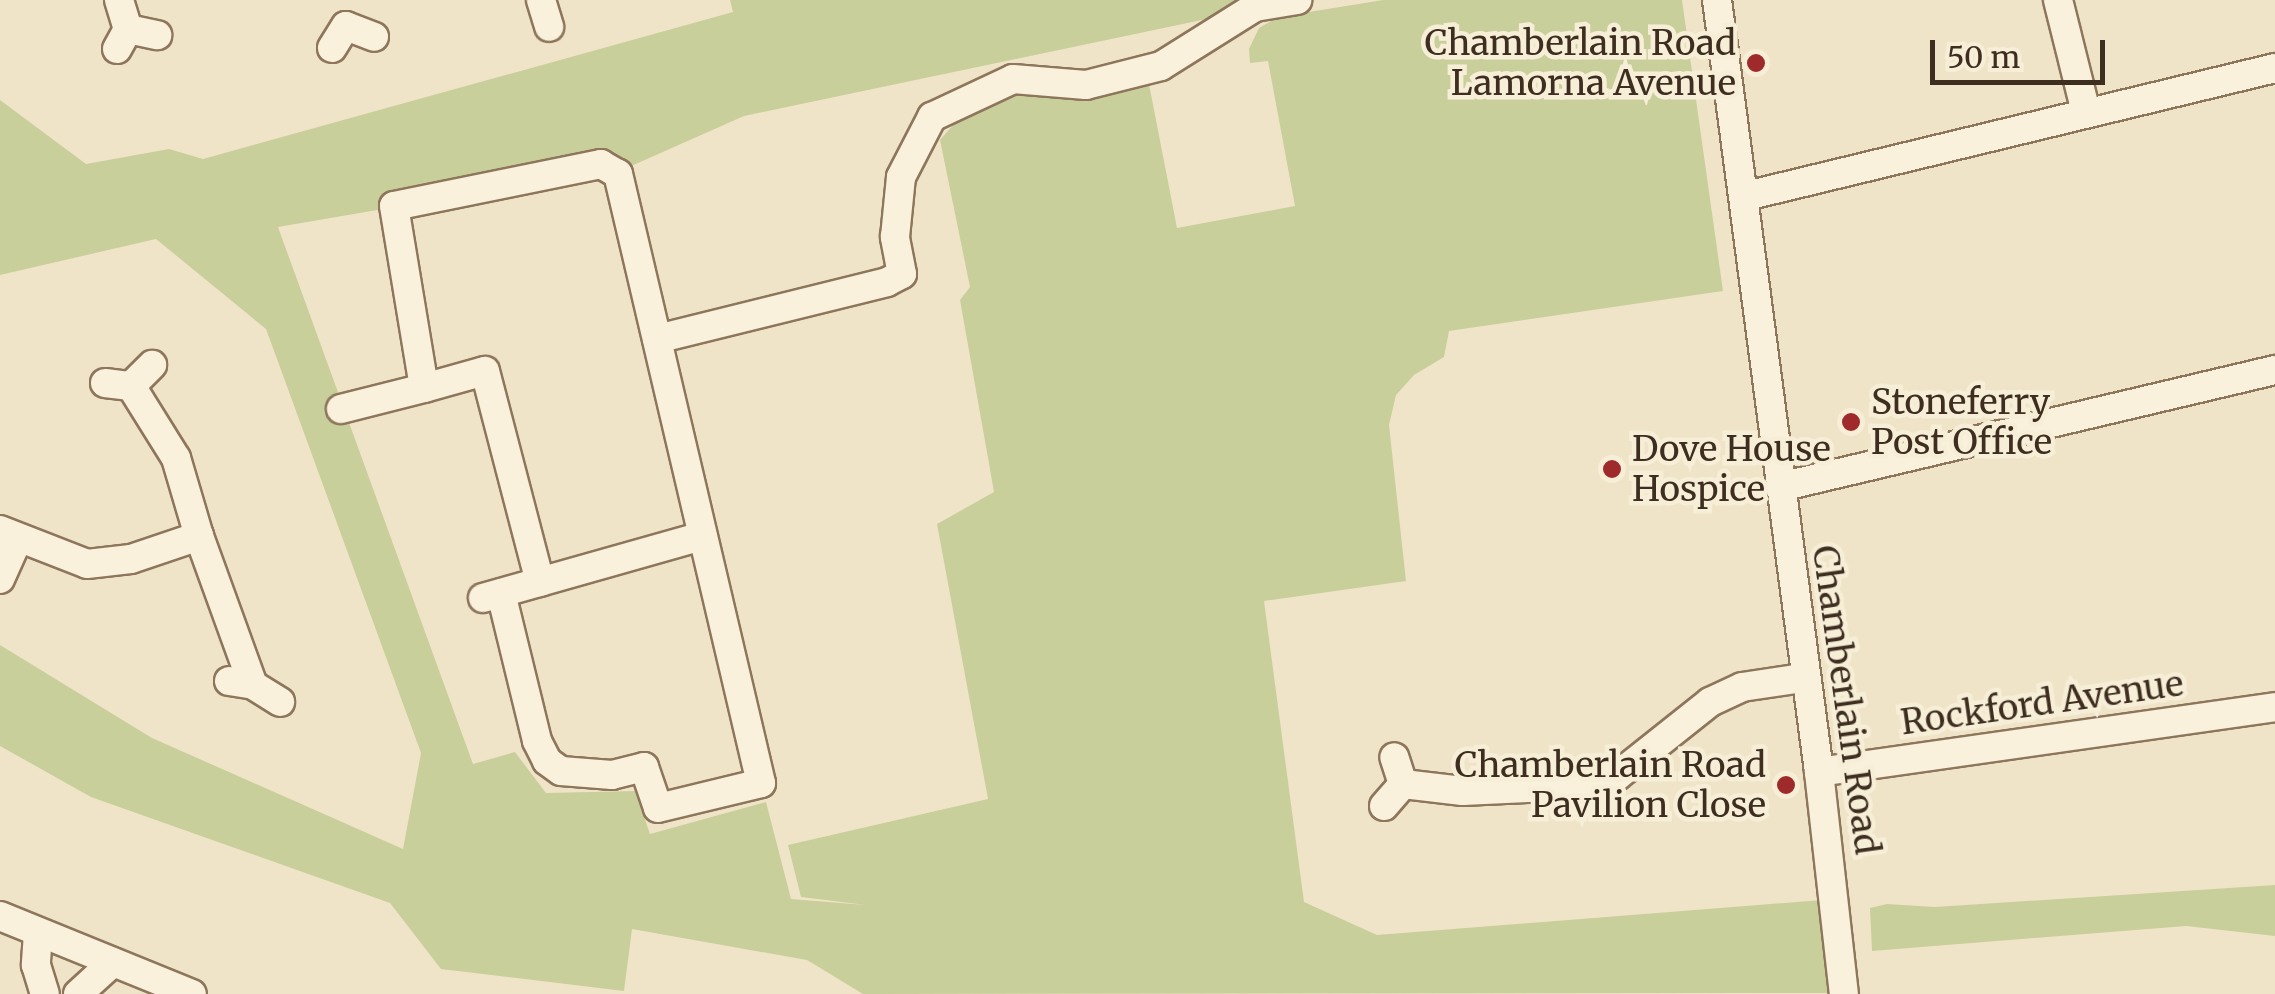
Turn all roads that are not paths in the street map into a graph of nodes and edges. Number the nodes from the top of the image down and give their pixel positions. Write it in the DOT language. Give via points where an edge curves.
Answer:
graph roads {
  1 [pos="119,0"];
  2 [pos="541,0"];
  3 [pos="1297,0"];
  4 [pos="1718,0"];
  5 [pos="2058,0"];
  6 [pos="338,25"];
  7 [pos="550,27"];
  8 [pos="157,35"];
  9 [pos="374,37"];
  10 [pos="2275,68"];
  11 [pos="2086,112"];
  12 [pos="1746,196"];
  13 [pos="656,339"];
  14 [pos="152,365"];
  15 [pos="2275,370"];
  16 [pos="424,388"];
  17 [pos="342,409"];
  18 [pos="1780,488"];
  19 [pos="9,534"];
  20 [pos="199,536"];
  21 [pos="702,536"];
  22 [pos="0,579"];
  23 [pos="540,582"];
  24 [pos="1803,678"];
  25 [pos="280,702"];
  26 [pos="2275,707"];
  27 [pos="1394,757"];
  28 [pos="1819,772"];
  29 [pos="1403,784"];
  30 [pos="1384,806"];
  31 [pos="0,916"];
  32 [pos="38,933"];
  33 [pos="113,962"];
  34 [pos="45,994"];
  35 [pos="78,994"];
  36 [pos="192,994"];
  37 [pos="1844,994"];
  1 -- 8 [label="street" via="122,39"];
  2 -- 7 [label="street"];
  3 -- 13 [label="street" via="1255,6 1161,66 1086,85 1012,79 932,117 901,177 895,237 902,274"];
  4 -- 12 [label="street, Chamberlain Road"];
  5 -- 11 [label="street"];
  6 -- 9 [label="street"];
  10 -- 11 [label="street"];
  11 -- 12 [label="street"];
  12 -- 18 [label="street, Chamberlain Road"];
  13 -- 16 [label="street" via="618,174 601,164 394,206"];
  13 -- 21 [label="street"];
  14 -- 20 [label="street" via="118,385 176,458"];
  15 -- 18 [label="street"];
  16 -- 17 [label="street"];
  16 -- 23 [label="street" via="485,371"];
  18 -- 24 [label="street, Chamberlain Road"];
  19 -- 20 [label="street" via="87,564 131,560"];
  19 -- 22 [label="street"];
  20 -- 25 [label="street" via="241,683"];
  21 -- 23 [label="street"];
  21 -- 23 [label="street" via="761,783 658,808 644,767 576,775 547,761 492,595"];
  24 -- 28 [label="street, Chamberlain Road"];
  24 -- 29 [label="street" via="1727,693 1616,776 1462,791"];
  26 -- 28 [label="street, Rockford Avenue"];
  27 -- 29 [label="street"];
  28 -- 37 [label="street, Chamberlain Road"];
  29 -- 30 [label="street"];
  31 -- 32 [label="street"];
  32 -- 33 [label="street"];
  32 -- 34 [label="street" via="36,965"];
  33 -- 35 [label="street"];
  33 -- 36 [label="street"];
}
